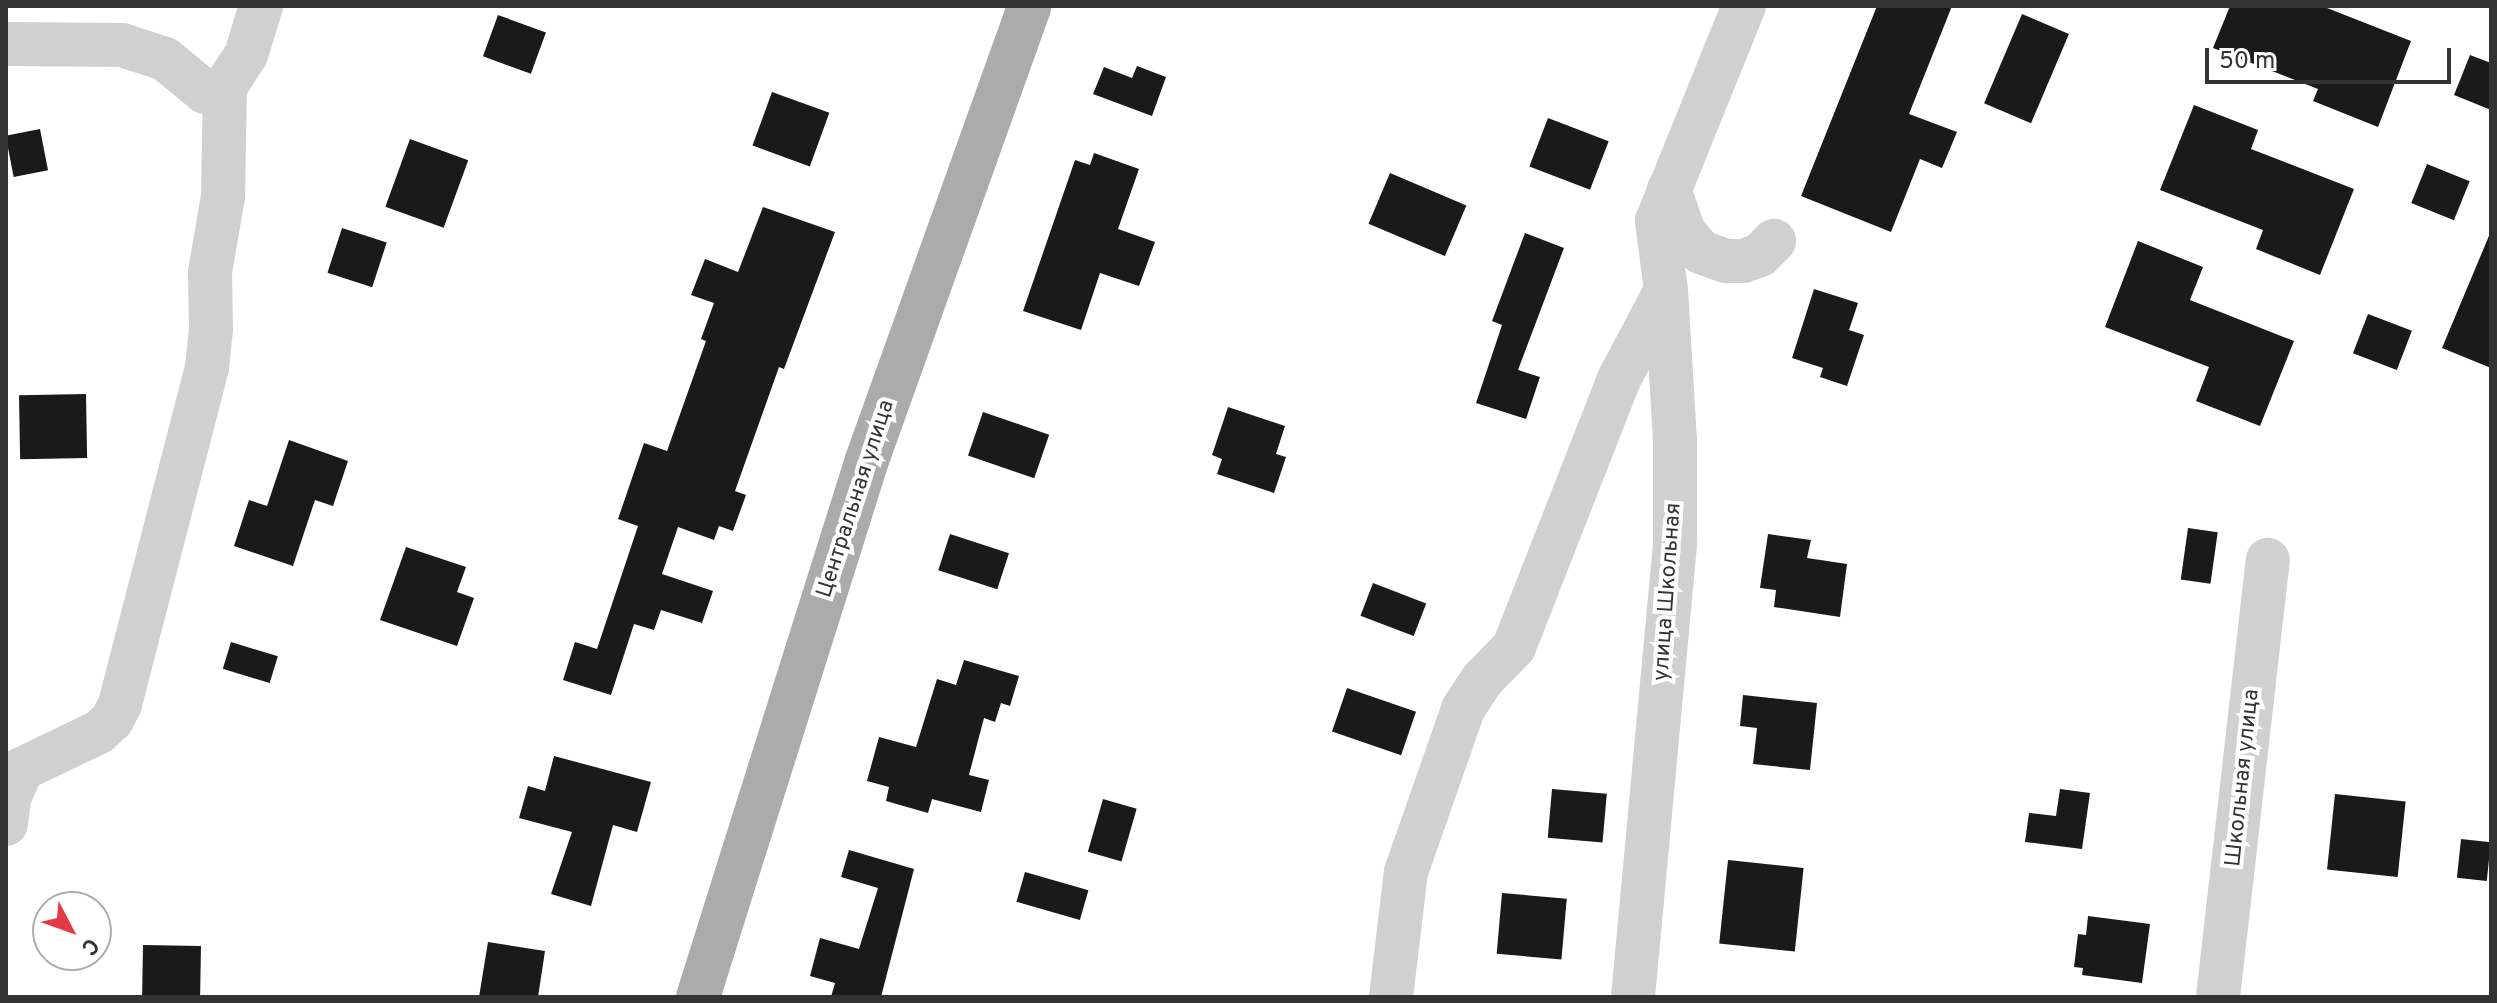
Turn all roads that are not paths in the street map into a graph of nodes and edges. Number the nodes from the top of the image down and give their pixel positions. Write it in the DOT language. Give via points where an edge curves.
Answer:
graph roads {
  1 [pos="100,6"];
  2 [pos="261,6"];
  3 [pos="1030,6"];
  4 [pos="1744,6"];
  5 [pos="6,44"];
  6 [pos="122,45"];
  7 [pos="225,87"];
  8 [pos="1669,189"];
  9 [pos="1774,241"];
  10 [pos="1666,291"];
  11 [pos="2268,560"];
  12 [pos="6,824"];
  13 [pos="698,997"];
  14 [pos="1391,997"];
  15 [pos="1633,997"];
  16 [pos="2218,997"];
  1 -- 6 [label="street" via="104,30"];
  2 -- 7 [label="street" via="246,55"];
  3 -- 13 [label="main road, Центральная улица" via="867,460"];
  4 -- 8 [label="street"];
  5 -- 6 [label="street"];
  6 -- 7 [label="street" via="165,59 205,92"];
  7 -- 12 [label="street" via="223,197 210,272 207,367 120,704 99,732 22,769 9,798"];
  8 -- 9 [label="street" via="1684,232 1701,252 1743,261 1760,255"];
  8 -- 10 [label="street, улица Школьная" via="1657,221"];
  10 -- 14 [label="street" via="1618,381 1514,647 1463,709 1406,872"];
  10 -- 15 [label="street, улица Школьная" via="1675,541"];
  11 -- 16 [label="street, Школьная улица"];
}
